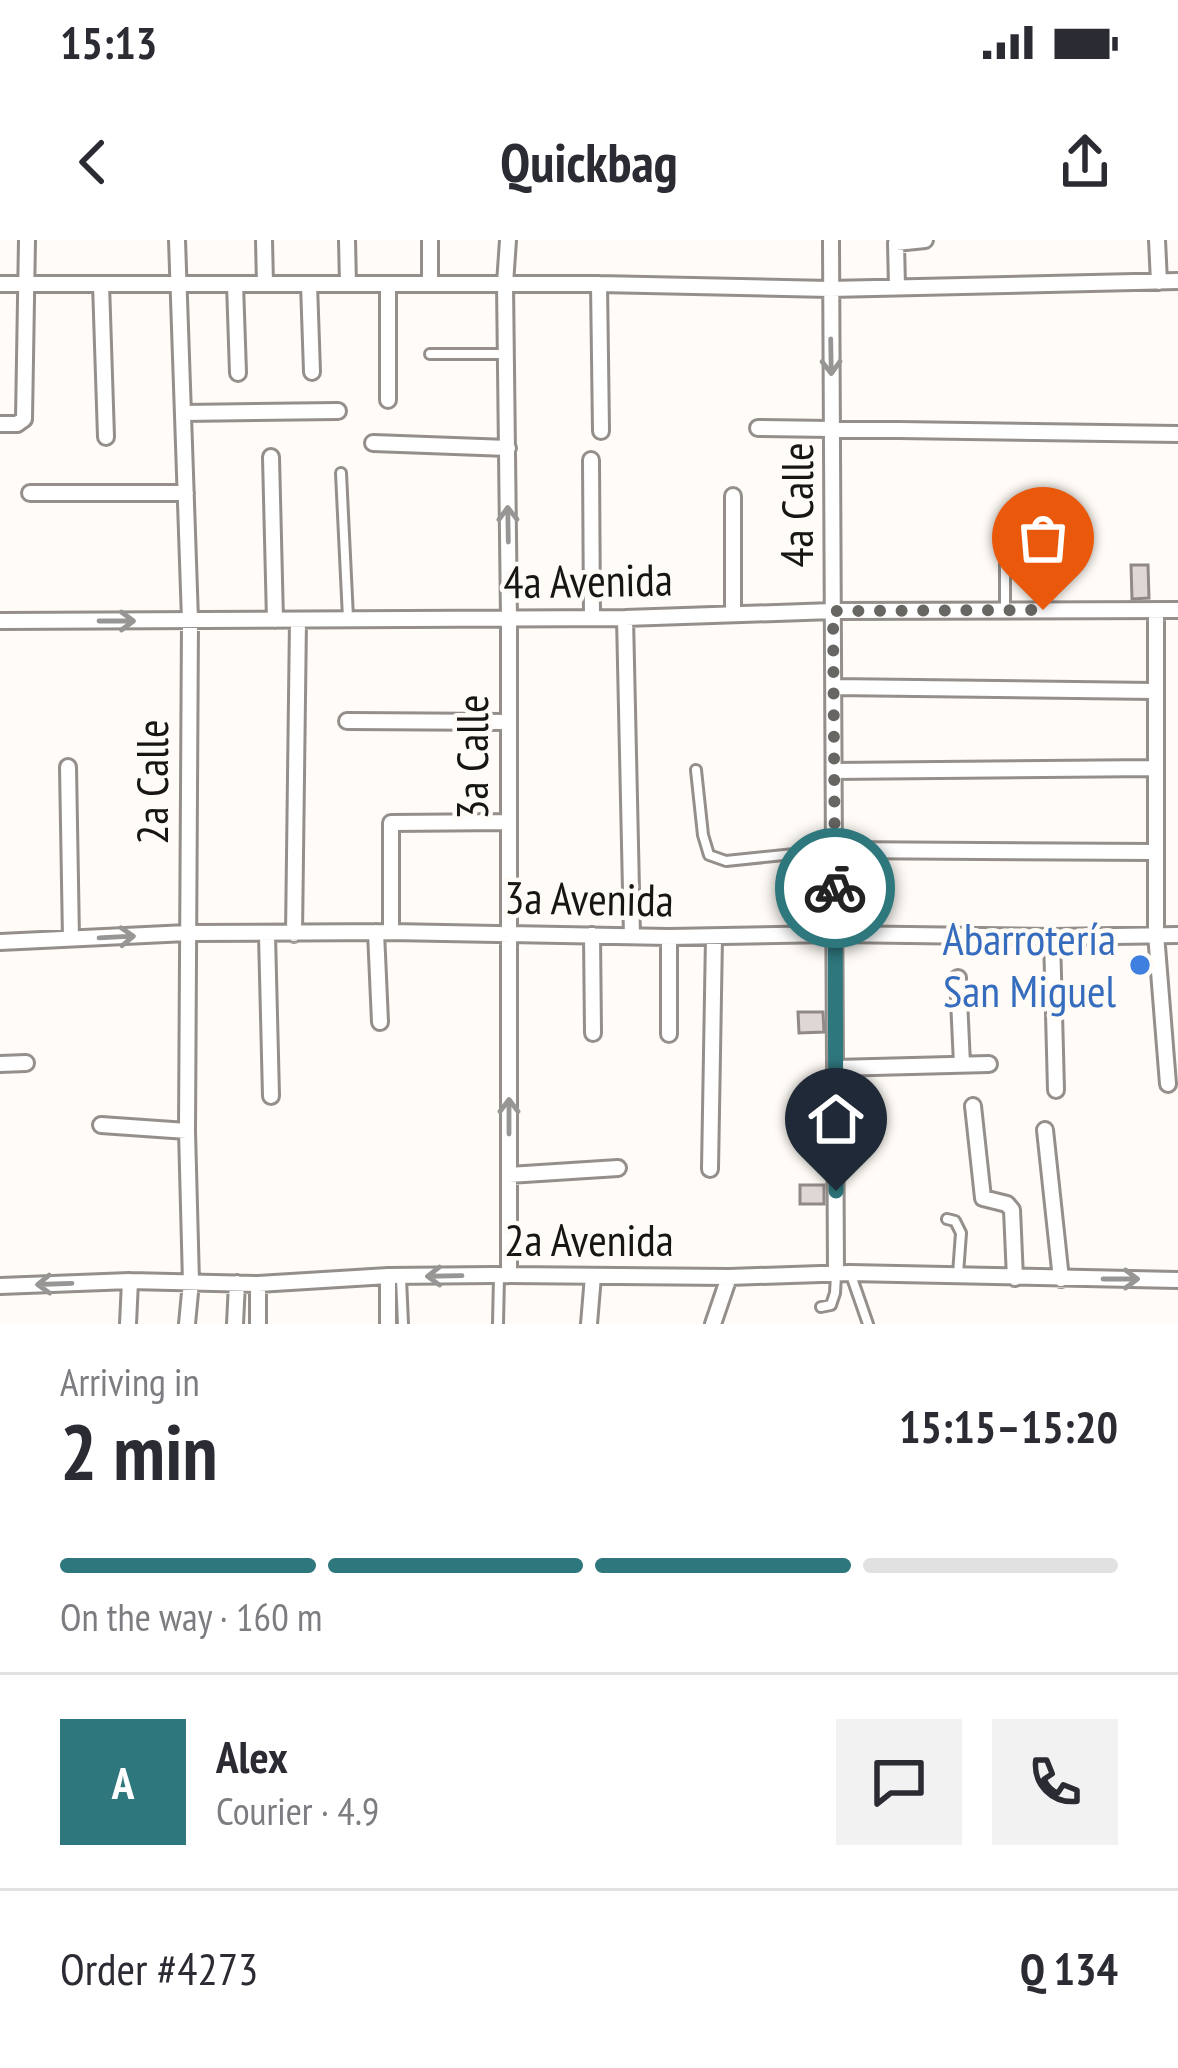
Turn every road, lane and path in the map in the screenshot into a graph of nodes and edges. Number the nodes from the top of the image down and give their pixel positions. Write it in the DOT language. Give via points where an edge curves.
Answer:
graph roads {
  1 [pos="27,240"];
  2 [pos="177,240"];
  3 [pos="264,240"];
  4 [pos="347,240"];
  5 [pos="430,240"];
  6 [pos="508,240"];
  7 [pos="831,240"];
  8 [pos="925,240"];
  9 [pos="1157,240"];
  10 [pos="1178,281"];
  11 [pos="1159,282"];
  12 [pos="0,284"];
  13 [pos="27,284"];
  14 [pos="101,284"];
  15 [pos="179,284"];
  16 [pos="235,284"];
  17 [pos="265,284"];
  18 [pos="309,284"];
  19 [pos="348,284"];
  20 [pos="388,284"];
  21 [pos="430,284"];
  22 [pos="506,284"];
  23 [pos="599,284"];
  24 [pos="897,287"];
  25 [pos="830,289"];
  26 [pos="430,354"];
  27 [pos="507,354"];
  28 [pos="238,373"];
  29 [pos="312,373"];
  30 [pos="388,400"];
  31 [pos="338,411"];
  32 [pos="183,412"];
  33 [pos="0,424"];
  34 [pos="758,428"];
  35 [pos="832,429"];
  36 [pos="601,431"];
  37 [pos="1178,434"];
  38 [pos="106,437"];
  39 [pos="373,443"];
  40 [pos="508,448"];
  41 [pos="271,458"];
  42 [pos="591,460"];
  43 [pos="341,472"];
  44 [pos="30,493"];
  45 [pos="186,493"];
  46 [pos="733,496"];
  47 [pos="1026,536"];
  48 [pos="1005,610"];
  49 [pos="1156,610"];
  50 [pos="1178,610"];
  51 [pos="833,611"];
  52 [pos="733,614"];
  53 [pos="592,618"];
  54 [pos="626,618"];
  55 [pos="509,619"];
  56 [pos="190,620"];
  57 [pos="275,620"];
  58 [pos="298,620"];
  59 [pos="348,620"];
  60 [pos="0,621"];
  61 [pos="834,687"];
  62 [pos="1154,692"];
  63 [pos="347,721"];
  64 [pos="508,722"];
  65 [pos="68,767"];
  66 [pos="1154,768"];
  67 [pos="696,770"];
  68 [pos="834,771"];
  69 [pos="508,821"];
  70 [pos="834,850"];
  71 [pos="1154,852"];
  72 [pos="384,932"];
  73 [pos="187,933"];
  74 [pos="267,934"];
  75 [pos="294,934"];
  76 [pos="835,934"];
  77 [pos="1156,934"];
  78 [pos="509,935"];
  79 [pos="592,935"];
  80 [pos="632,935"];
  81 [pos="1178,935"];
  82 [pos="669,937"];
  83 [pos="714,937"];
  84 [pos="1052,937"];
  85 [pos="71,939"];
  86 [pos="0,942"];
  87 [pos="958,978"];
  88 [pos="380,1022"];
  89 [pos="593,1033"];
  90 [pos="669,1034"];
  91 [pos="26,1063"];
  92 [pos="0,1064"];
  93 [pos="962,1064"];
  94 [pos="989,1064"];
  95 [pos="835,1068"];
  96 [pos="1168,1084"];
  97 [pos="1056,1090"];
  98 [pos="271,1096"];
  99 [pos="973,1106"];
  100 [pos="100,1124"];
  101 [pos="1045,1130"];
  102 [pos="187,1131"];
  103 [pos="618,1168"];
  104 [pos="710,1169"];
  105 [pos="509,1175"];
  106 [pos="947,1219"];
  107 [pos="843,1273"];
  108 [pos="504,1275"];
  109 [pos="394,1276"];
  110 [pos="593,1276"];
  111 [pos="958,1276"];
  112 [pos="729,1277"];
  113 [pos="1015,1278"];
  114 [pos="1061,1279"];
  115 [pos="1178,1280"];
  116 [pos="130,1281"];
  117 [pos="190,1282"];
  118 [pos="238,1283"];
  119 [pos="258,1284"];
  120 [pos="0,1285"];
  121 [pos="821,1307"];
  122 [pos="128,1324"];
  123 [pos="187,1324"];
  124 [pos="236,1324"];
  125 [pos="258,1324"];
  126 [pos="388,1324"];
  127 [pos="403,1324"];
  128 [pos="498,1324"];
  129 [pos="590,1324"];
  130 [pos="713,1324"];
  131 [pos="868,1324"];
  1 -- 13 [label="street"];
  2 -- 15 [label="street, 2a Calle"];
  3 -- 17 [label="street"];
  4 -- 19 [label="street"];
  5 -- 21 [label="street"];
  6 -- 22 [label="street, 3a Calle"];
  7 -- 25 [label="street, 4a Calle"];
  8 -- 24 [label="street" via="896,243"];
  9 -- 11 [label="street"];
  10 -- 11 [label="street"];
  11 -- 24 [label="street"];
  12 -- 13 [label="street"];
  13 -- 14 [label="street"];
  13 -- 33 [label="street" via="24,419"];
  14 -- 15 [label="street"];
  14 -- 38 [label="street"];
  15 -- 16 [label="street"];
  15 -- 32 [label="street, 2a Calle"];
  16 -- 17 [label="street"];
  16 -- 28 [label="street"];
  17 -- 18 [label="street"];
  18 -- 19 [label="street"];
  18 -- 29 [label="street"];
  19 -- 20 [label="street"];
  20 -- 21 [label="street"];
  20 -- 30 [label="street"];
  21 -- 22 [label="street"];
  22 -- 23 [label="street"];
  22 -- 27 [label="street, 3a Calle"];
  23 -- 25 [label="street"];
  23 -- 36 [label="street"];
  24 -- 25 [label="street"];
  25 -- 35 [label="street, 4a Calle, one-way"];
  26 -- 27 [label="lane"];
  27 -- 40 [label="street, 3a Calle"];
  31 -- 32 [label="street"];
  32 -- 45 [label="street, 2a Calle"];
  34 -- 35 [label="street"];
  35 -- 37 [label="street"];
  35 -- 51 [label="street, 4a Calle"];
  39 -- 40 [label="street"];
  55 -- 40 [label="street, 3a Calle, one-way"];
  41 -- 57 [label="street"];
  42 -- 53 [label="street"];
  43 -- 59 [label="lane"];
  44 -- 45 [label="street"];
  45 -- 56 [label="street, 2a Calle"];
  46 -- 52 [label="street"];
  47 -- 48 [label="lane" via="1005,542"];
  48 -- 49 [label="street, 4a Avenida"];
  48 -- 51 [label="street, 4a Avenida"];
  49 -- 50 [label="street, 4a Avenida"];
  49 -- 62 [label="street"];
  51 -- 52 [label="street, 4a Avenida"];
  51 -- 61 [label="street, 4a Calle"];
  52 -- 54 [label="street, 4a Avenida"];
  53 -- 54 [label="street, 4a Avenida"];
  53 -- 55 [label="street, 4a Avenida"];
  54 -- 80 [label="street"];
  55 -- 59 [label="street, 4a Avenida"];
  55 -- 64 [label="street, 3a Calle"];
  56 -- 57 [label="street, 4a Avenida"];
  60 -- 56 [label="street, 4a Avenida, one-way"];
  56 -- 73 [label="street, 2a Calle"];
  57 -- 58 [label="street, 4a Avenida"];
  58 -- 59 [label="street, 4a Avenida"];
  58 -- 75 [label="street"];
  61 -- 62 [label="street"];
  61 -- 68 [label="street, 4a Calle"];
  62 -- 66 [label="street"];
  63 -- 64 [label="street"];
  64 -- 69 [label="street, 3a Calle"];
  65 -- 85 [label="street"];
  66 -- 68 [label="street"];
  66 -- 71 [label="street"];
  67 -- 70 [label="lane" via="710,855 726,861"];
  68 -- 70 [label="street, 4a Calle"];
  69 -- 72 [label="street" via="391,823"];
  69 -- 78 [label="street, 3a Calle"];
  70 -- 71 [label="street"];
  70 -- 76 [label="street, 4a Calle"];
  71 -- 77 [label="street"];
  72 -- 75 [label="street, 3a Avenida"];
  72 -- 78 [label="street, 3a Avenida"];
  72 -- 88 [label="street"];
  73 -- 74 [label="street, 3a Avenida"];
  85 -- 73 [label="street, 3a Avenida, one-way"];
  73 -- 102 [label="street, 2a Calle"];
  74 -- 75 [label="street, 3a Avenida"];
  74 -- 98 [label="street"];
  76 -- 83 [label="street, 3a Avenida"];
  76 -- 84 [label="street, 3a Avenida"];
  76 -- 95 [label="street, 4a Calle"];
  77 -- 81 [label="street, 3a Avenida"];
  77 -- 84 [label="street, 3a Avenida"];
  77 -- 96 [label="street"];
  78 -- 79 [label="street, 3a Avenida"];
  105 -- 78 [label="street, 3a Calle, one-way"];
  79 -- 80 [label="street, 3a Avenida"];
  79 -- 89 [label="street"];
  80 -- 82 [label="street, 3a Avenida"];
  82 -- 83 [label="street, 3a Avenida"];
  82 -- 90 [label="street"];
  83 -- 104 [label="street"];
  84 -- 97 [label="street"];
  85 -- 86 [label="street, 3a Avenida"];
  87 -- 93 [label="street"];
  91 -- 92 [label="street"];
  93 -- 94 [label="street"];
  93 -- 95 [label="street"];
  95 -- 107 [label="street, 4a Calle"];
  99 -- 113 [label="street" via="982,1198 1012,1210"];
  100 -- 102 [label="street"];
  101 -- 114 [label="street"];
  102 -- 117 [label="street, 2a Calle"];
  103 -- 105 [label="street"];
  105 -- 108 [label="street, 3a Calle"];
  106 -- 111 [label="lane" via="961,1232"];
  107 -- 111 [label="street, 2a Avenida"];
  107 -- 112 [label="street, 2a Avenida"];
  107 -- 121 [label="lane" via="831,1305"];
  107 -- 131 [label="lane"];
  108 -- 109 [label="street, 2a Avenida, one-way"];
  108 -- 110 [label="street, 2a Avenida"];
  108 -- 128 [label="lane"];
  109 -- 119 [label="street, 2a Avenida"];
  109 -- 126 [label="street"];
  109 -- 127 [label="lane"];
  110 -- 112 [label="street, 2a Avenida"];
  110 -- 129 [label="street"];
  111 -- 113 [label="street, 2a Avenida"];
  112 -- 130 [label="street"];
  113 -- 114 [label="street, 2a Avenida"];
  114 -- 115 [label="street, 2a Avenida, one-way"];
  116 -- 117 [label="street, 2a Avenida"];
  116 -- 120 [label="street, 2a Avenida, one-way"];
  116 -- 122 [label="street"];
  117 -- 118 [label="street, 2a Avenida"];
  117 -- 123 [label="street, 2a Calle"];
  118 -- 119 [label="street, 2a Avenida"];
  118 -- 124 [label="street"];
  119 -- 125 [label="street"];
}
